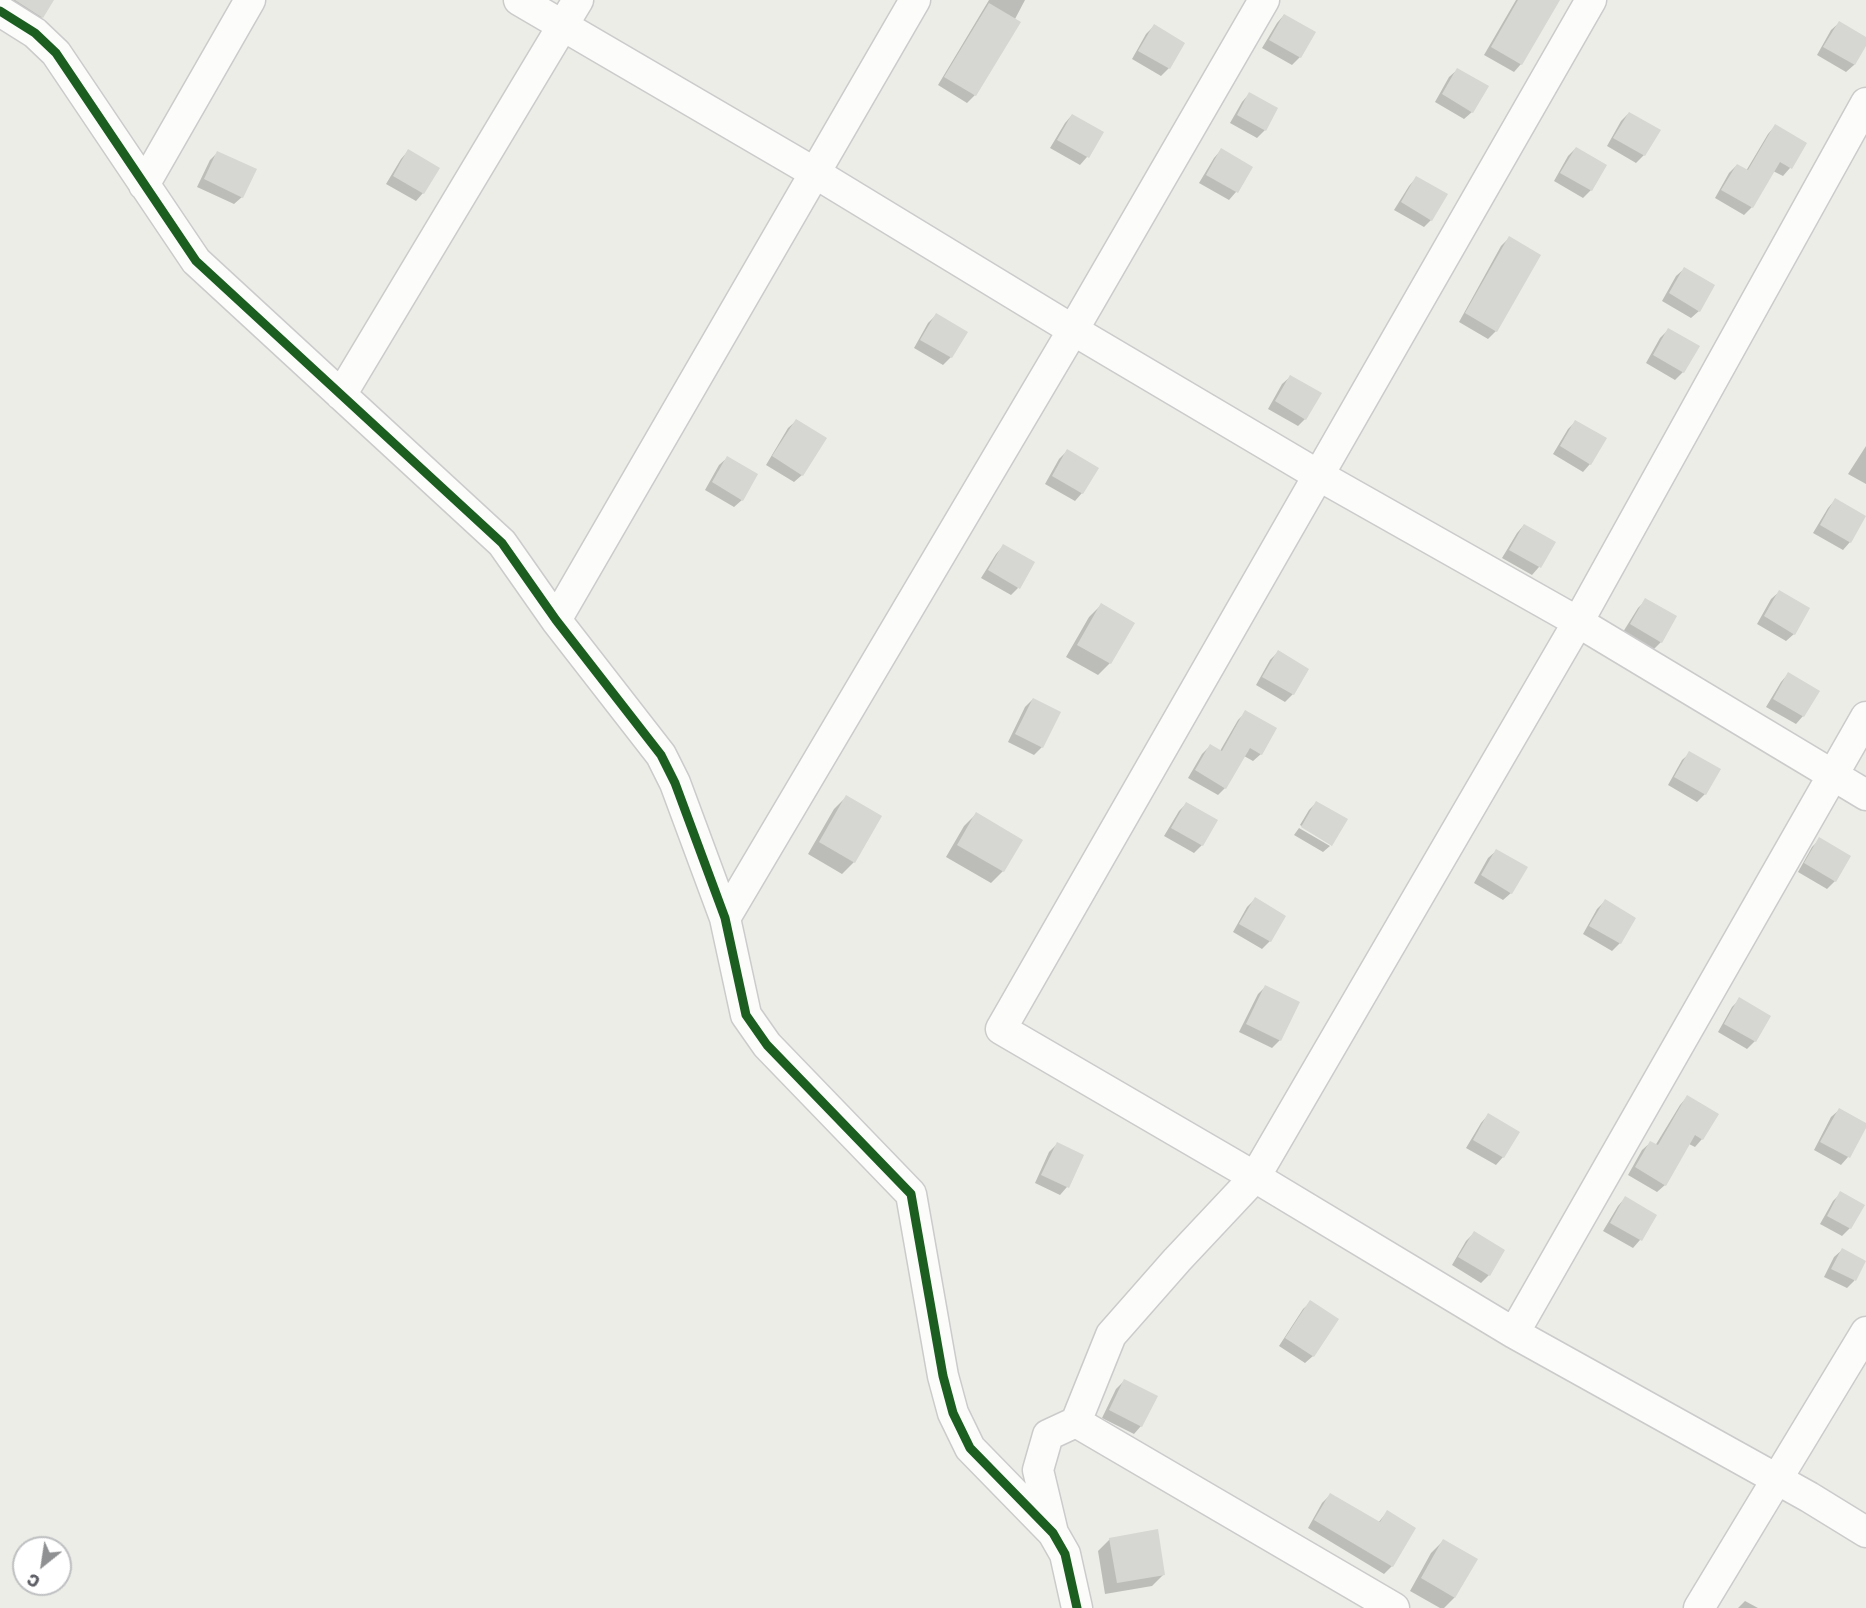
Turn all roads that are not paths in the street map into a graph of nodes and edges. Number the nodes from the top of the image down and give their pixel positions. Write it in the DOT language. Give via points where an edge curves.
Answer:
graph roads {
  1 [pos="250,0"];
  2 [pos="519,0"];
  3 [pos="915,0"];
  4 [pos="1264,0"];
  5 [pos="1591,0"];
  6 [pos="0,11"];
  7 [pos="571,12"];
  8 [pos="1866,103"];
  9 [pos="815,173"];
  10 [pos="144,185"];
  11 [pos="1073,330"];
  12 [pos="341,394"];
  13 [pos="1318,475"];
  14 [pos="556,620"];
  15 [pos="1578,622"];
  16 [pos="1866,717"];
  17 [pos="1833,775"];
  18 [pos="1866,795"];
  19 [pos="724,918"];
  20 [pos="1255,1177"];
  21 [pos="1866,1332"];
  22 [pos="1514,1333"];
  23 [pos="1077,1422"];
  24 [pos="1777,1479"];
  25 [pos="1866,1532"];
  26 [pos="1053,1533"];
  27 [pos="1359,1596"];
  28 [pos="1077,1608"];
  29 [pos="1394,1608"];
  30 [pos="1700,1608"];
  1 -- 10 [label="street"];
  2 -- 7 [label="street"];
  3 -- 9 [label="street"];
  4 -- 11 [label="street"];
  5 -- 13 [label="street"];
  6 -- 10 [label="street" via="35,33 56,53"];
  7 -- 9 [label="street"];
  7 -- 12 [label="street"];
  8 -- 15 [label="street"];
  9 -- 11 [label="street"];
  9 -- 14 [label="street"];
  10 -- 12 [label="street" via="196,261"];
  11 -- 13 [label="street"];
  11 -- 19 [label="street"];
  12 -- 14 [label="street" via="502,543"];
  13 -- 15 [label="street"];
  13 -- 20 [label="street" via="1001,1029"];
  14 -- 19 [label="street" via="661,755"];
  15 -- 17 [label="street"];
  15 -- 20 [label="street"];
  16 -- 17 [label="street"];
  17 -- 18 [label="street"];
  17 -- 22 [label="street"];
  19 -- 26 [label="street" via="746,1015 767,1045 911,1194 953,1413 970,1448"];
  20 -- 22 [label="street"];
  20 -- 23 [label="street" via="1111,1335"];
  21 -- 24 [label="street"];
  22 -- 24 [label="street"];
  23 -- 26 [label="street" via="1048,1435 1038,1470"];
  23 -- 27 [label="street"];
  24 -- 25 [label="street"];
  24 -- 30 [label="street"];
  26 -- 28 [label="street" via="1065,1554"];
  27 -- 29 [label="street"];
}
